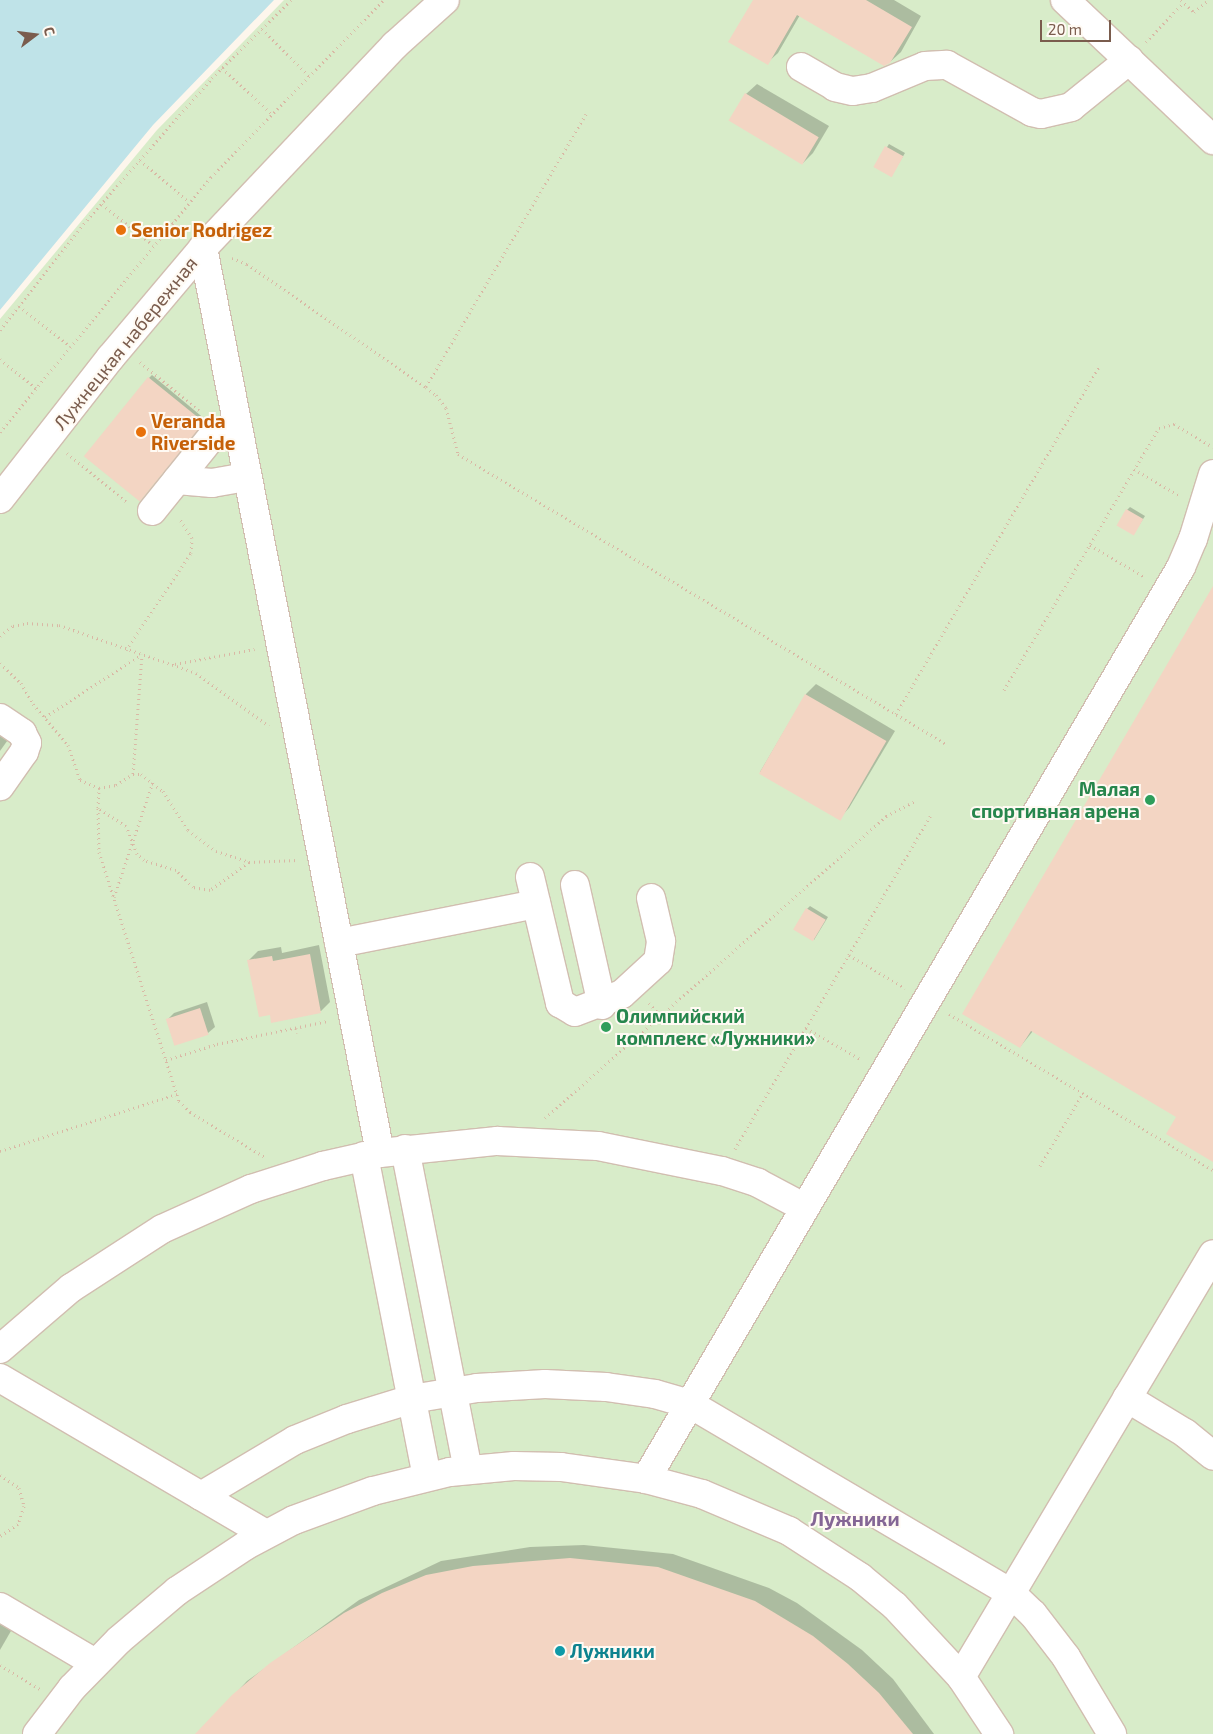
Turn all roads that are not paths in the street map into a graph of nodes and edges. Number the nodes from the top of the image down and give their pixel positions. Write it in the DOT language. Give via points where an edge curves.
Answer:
graph roads {
  1 [pos="445,0"];
  2 [pos="1065,0"];
  3 [pos="1129,60"];
  4 [pos="801,67"];
  5 [pos="1213,140"];
  6 [pos="203,248"];
  7 [pos="213,435"];
  8 [pos="1213,474"];
  9 [pos="248,477"];
  10 [pos="177,480"];
  11 [pos="0,499"];
  12 [pos="152,511"];
  13 [pos="1208,513"];
  14 [pos="0,718"];
  15 [pos="0,786"];
  16 [pos="530,877"];
  17 [pos="575,885"];
  18 [pos="651,898"];
  19 [pos="536,904"];
  20 [pos="339,943"];
  21 [pos="602,1005"];
  22 [pos="383,1152"];
  23 [pos="804,1208"];
  24 [pos="1213,1254"];
  25 [pos="0,1348"];
  26 [pos="0,1378"];
  27 [pos="452,1391"];
  28 [pos="1126,1398"];
  29 [pos="412,1399"];
  30 [pos="690,1404"];
  31 [pos="1213,1456"];
  32 [pos="468,1469"];
  33 [pos="427,1476"];
  34 [pos="646,1479"];
  35 [pos="201,1496"];
  36 [pos="266,1534"];
  37 [pos="1011,1593"];
  38 [pos="0,1607"];
  39 [pos="94,1663"];
  40 [pos="961,1677"];
  41 [pos="37,1734"];
  42 [pos="999,1734"];
  43 [pos="1112,1734"];
  1 -- 6 [label="street, Лужнецкая набережная" via="395,45"];
  2 -- 3 [label="street"];
  3 -- 4 [label="street" via="1071,107 1042,114 1032,112 947,65 925,66 872,88 853,91 835,87"];
  3 -- 5 [label="street"];
  6 -- 9 [label="street"];
  6 -- 11 [label="street, Лужнецкая набережная" via="120,346"];
  7 -- 10 [label="street"];
  8 -- 13 [label="street"];
  9 -- 10 [label="street" via="212,483"];
  9 -- 20 [label="street"];
  10 -- 12 [label="street"];
  13 -- 23 [label="street" via="1167,590"];
  14 -- 15 [label="street" via="22,733 26,743 24,752"];
  16 -- 19 [label="street"];
  17 -- 21 [label="street"];
  18 -- 21 [label="street" via="662,949 658,961 631,987"];
  19 -- 20 [label="street"];
  19 -- 21 [label="street" via="560,1003 575,1012"];
  20 -- 22 [label="street"];
  22 -- 23 [label="street" via="518,1141 598,1146 722,1171 758,1184"];
  22 -- 25 [label="street" via="293,1174 225,1199 133,1246 71,1288"];
  22 -- 27 [label="street"];
  22 -- 29 [label="street"];
  23 -- 30 [label="street"];
  24 -- 28 [label="street"];
  26 -- 35 [label="street"];
  27 -- 29 [label="street"];
  27 -- 30 [label="street" via="507,1385 580,1385 656,1394"];
  27 -- 32 [label="street"];
  28 -- 31 [label="street" via="1185,1433"];
  28 -- 37 [label="street"];
  29 -- 33 [label="street"];
  29 -- 35 [label="street" via="347,1419 295,1440"];
  30 -- 34 [label="street"];
  30 -- 37 [label="street"];
  32 -- 33 [label="street"];
  32 -- 34 [label="street" via="561,1467"];
  33 -- 36 [label="street" via="330,1505"];
  34 -- 40 [label="street" via="745,1510 817,1547 896,1606"];
  35 -- 36 [label="street"];
  36 -- 39 [label="street" via="177,1592"];
  37 -- 40 [label="street"];
  37 -- 43 [label="street" via="1033,1614 1066,1657"];
  38 -- 39 [label="street"];
  39 -- 41 [label="street"];
  40 -- 42 [label="street"];
}
